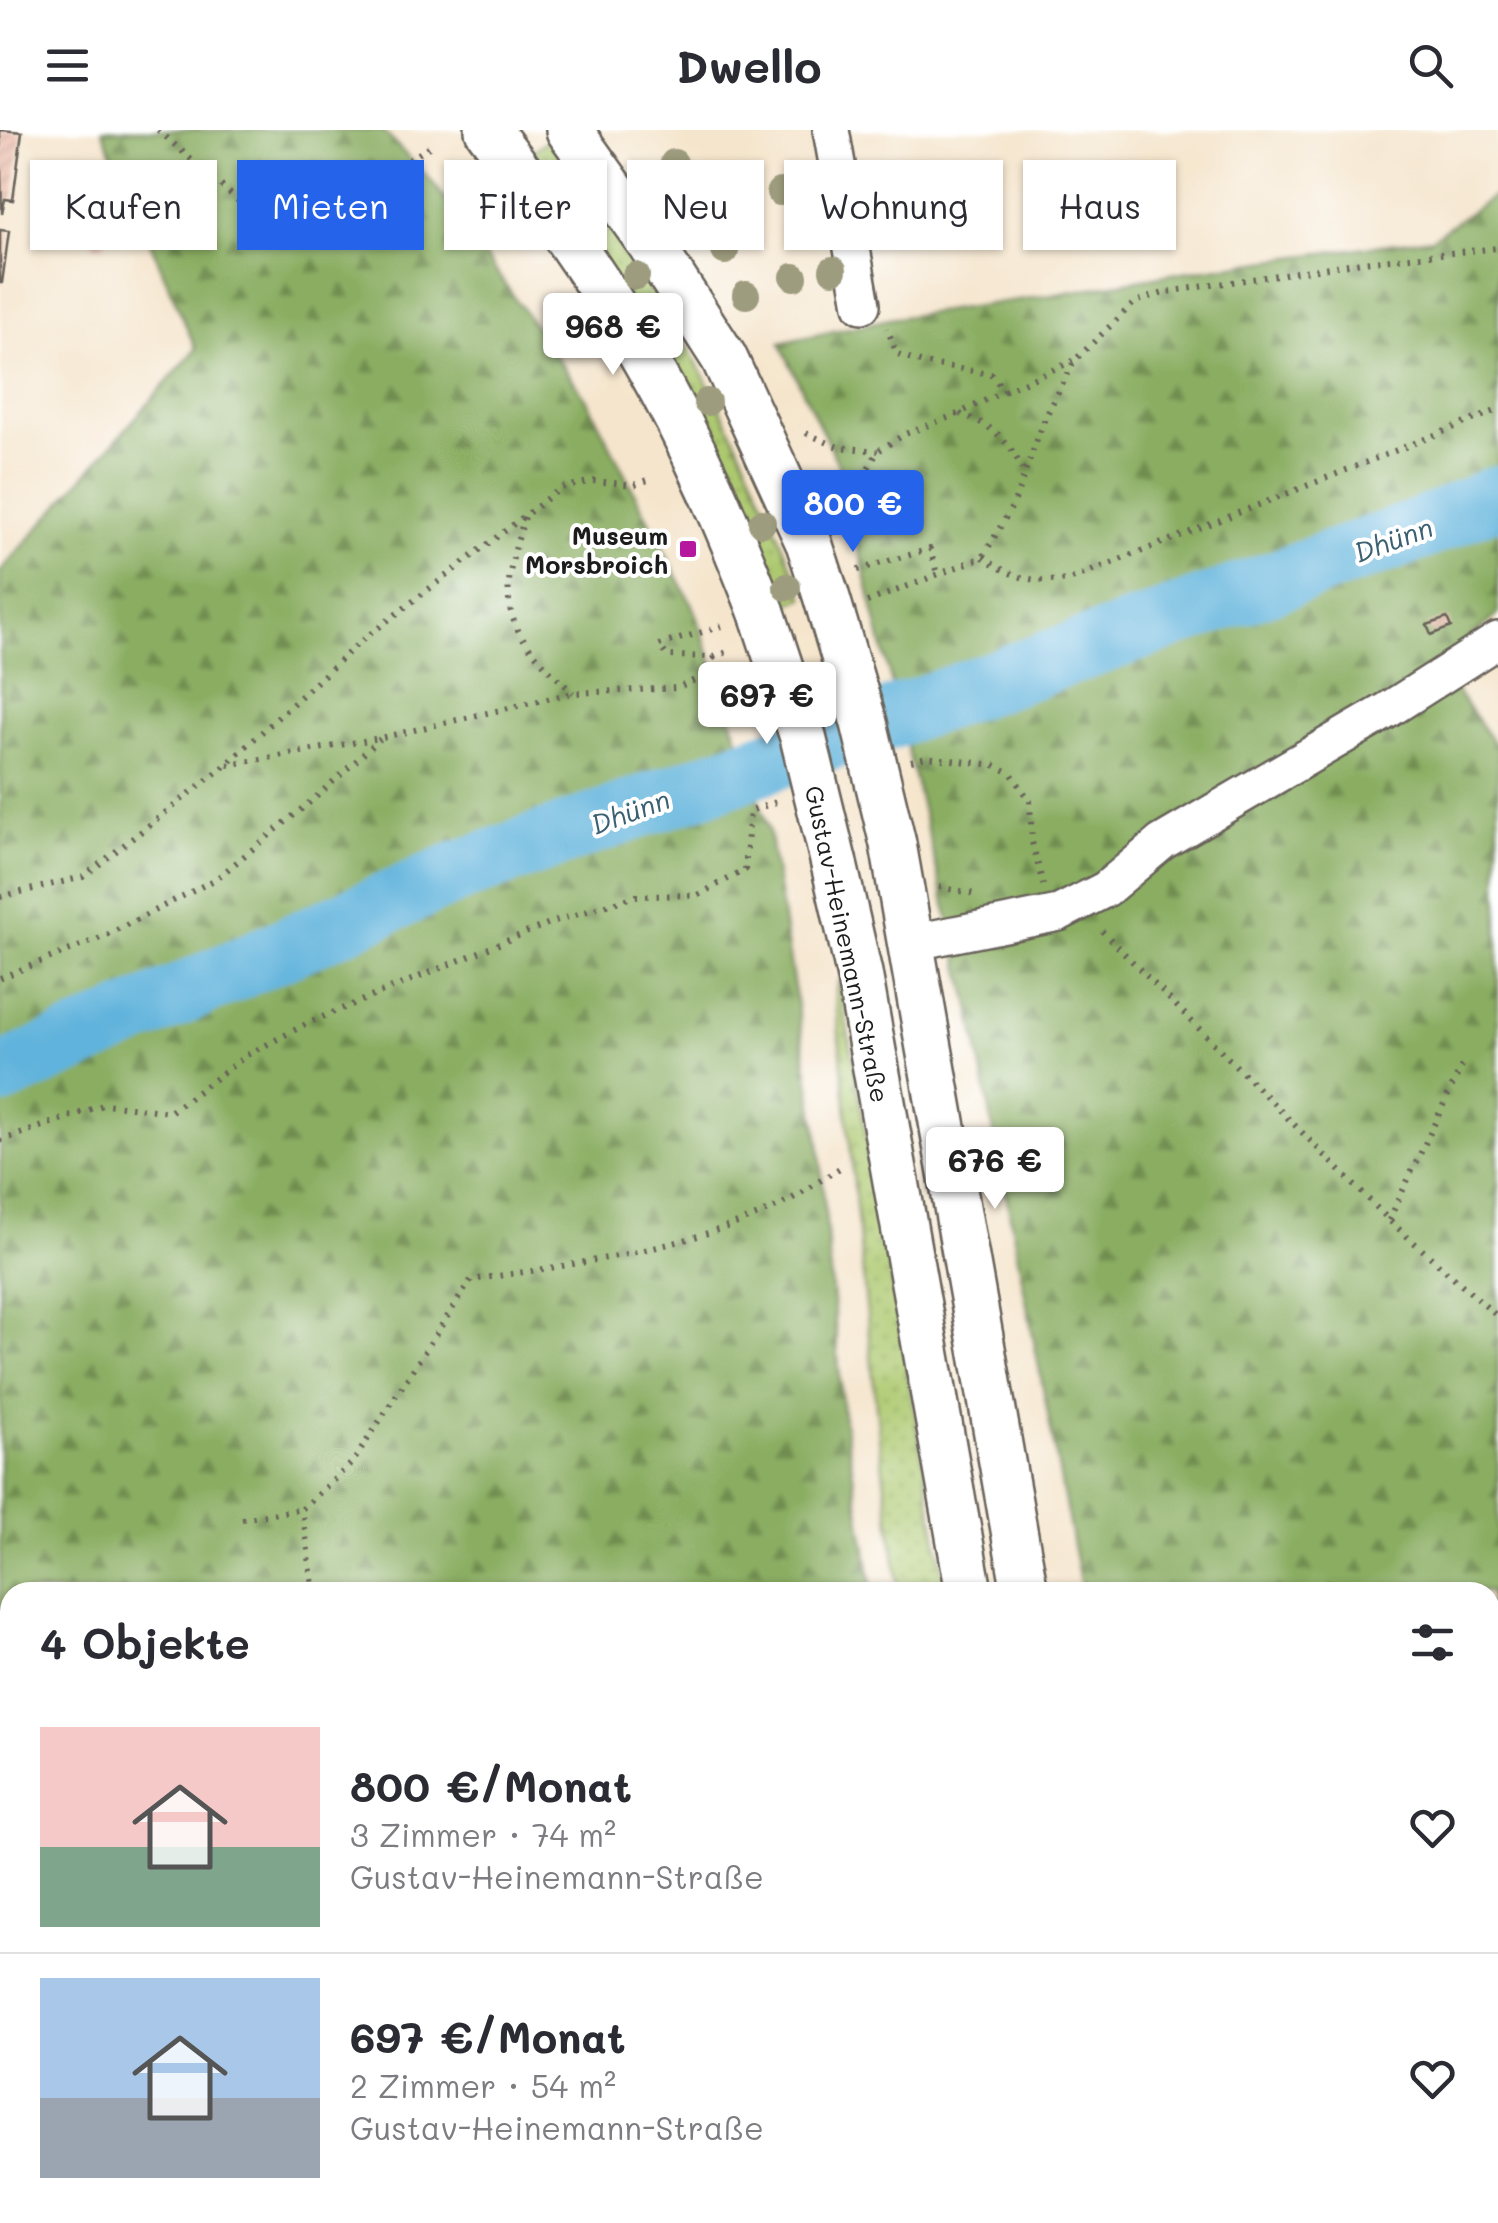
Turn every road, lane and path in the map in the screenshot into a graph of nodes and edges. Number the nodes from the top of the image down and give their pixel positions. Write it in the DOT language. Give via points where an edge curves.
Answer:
graph roads {
  1 [pos="158,130"];
  2 [pos="488,130"];
  3 [pos="831,130"];
  4 [pos="572,132"];
  5 [pos="435,143"];
  6 [pos="1498,248"];
  7 [pos="873,312"];
  8 [pos="1074,360"];
  9 [pos="1004,391"];
  10 [pos="1498,410"];
  11 [pos="958,414"];
  12 [pos="806,432"];
  13 [pos="878,452"];
  14 [pos="1024,473"];
  15 [pos="651,479"];
  16 [pos="526,516"];
  17 [pos="844,525"];
  18 [pos="938,577"];
  19 [pos="840,581"];
  20 [pos="742,620"];
  21 [pos="1498,640"];
  22 [pos="573,694"];
  23 [pos="380,738"];
  24 [pos="926,757"];
  25 [pos="226,765"];
  26 [pos="750,811"];
  27 [pos="934,886"];
  28 [pos="0,896"];
  29 [pos="994,898"];
  30 [pos="1054,912"];
  31 [pos="910,943"];
  32 [pos="0,978"];
  33 [pos="1465,1059"];
  34 [pos="0,1141"];
  35 [pos="843,1166"];
  36 [pos="1389,1220"];
  37 [pos="1498,1317"];
  38 [pos="302,1509"];
  39 [pos="242,1519"];
  40 [pos="313,1582"];
  41 [pos="967,1582"];
  42 [pos="1022,1582"];
  1 -- 5 [label="path" via="274,225 316,222"];
  2 -- 20 [label="main road, Gustav-Heinemann-Straße" via="649,366 723,514"];
  3 -- 7 [label="street"];
  4 -- 19 [label="main road" via="724,358 809,544"];
  6 -- 8 [label="path" via="1167,292 1134,302"];
  7 -- 9 [label="path" via="898,354 991,374"];
  8 -- 9 [label="path"];
  8 -- 14 [label="path"];
  9 -- 11 [label="path"];
  10 -- 14 [label="path" via="1069,580 1040,583 1006,574 982,558"];
  11 -- 13 [label="path"];
  11 -- 14 [label="path" via="1000,435"];
  12 -- 13 [label="path" via="838,447"];
  13 -- 17 [label="path"];
  15 -- 16 [label="path" via="561,488"];
  16 -- 22 [label="path" via="509,565 508,609 530,652"];
  16 -- 25 [label="path" via="360,641"];
  18 -- 19 [label="path" via="930,550"];
  19 -- 31 [label="main road, bridge"];
  20 -- 22 [label="path" via="658,645 667,656 714,656 699,678 677,688"];
  20 -- 41 [label="main road, Gustav-Heinemann-Straße, bridge" via="803,737 834,864"];
  21 -- 30 [label="street" via="1162,842 1106,889"];
  22 -- 23 [label="path"];
  23 -- 25 [label="path"];
  23 -- 32 [label="path" via="216,879 103,937"];
  24 -- 30 [label="path" via="1011,773 1030,801 1032,842"];
  25 -- 28 [label="path" via="83,877"];
  26 -- 34 [label="path" via="745,870 698,895 636,896 552,922 310,1022 247,1056 170,1112 106,1104"];
  27 -- 29 [label="path"];
  30 -- 31 [label="street"];
  30 -- 36 [label="path" via="1106,932"];
  31 -- 42 [label="main road"];
  33 -- 36 [label="path"];
  35 -- 38 [label="path" via="768,1212 696,1239 470,1280 354,1462"];
  36 -- 37 [label="path"];
  38 -- 39 [label="path"];
  38 -- 40 [label="path"];
}
